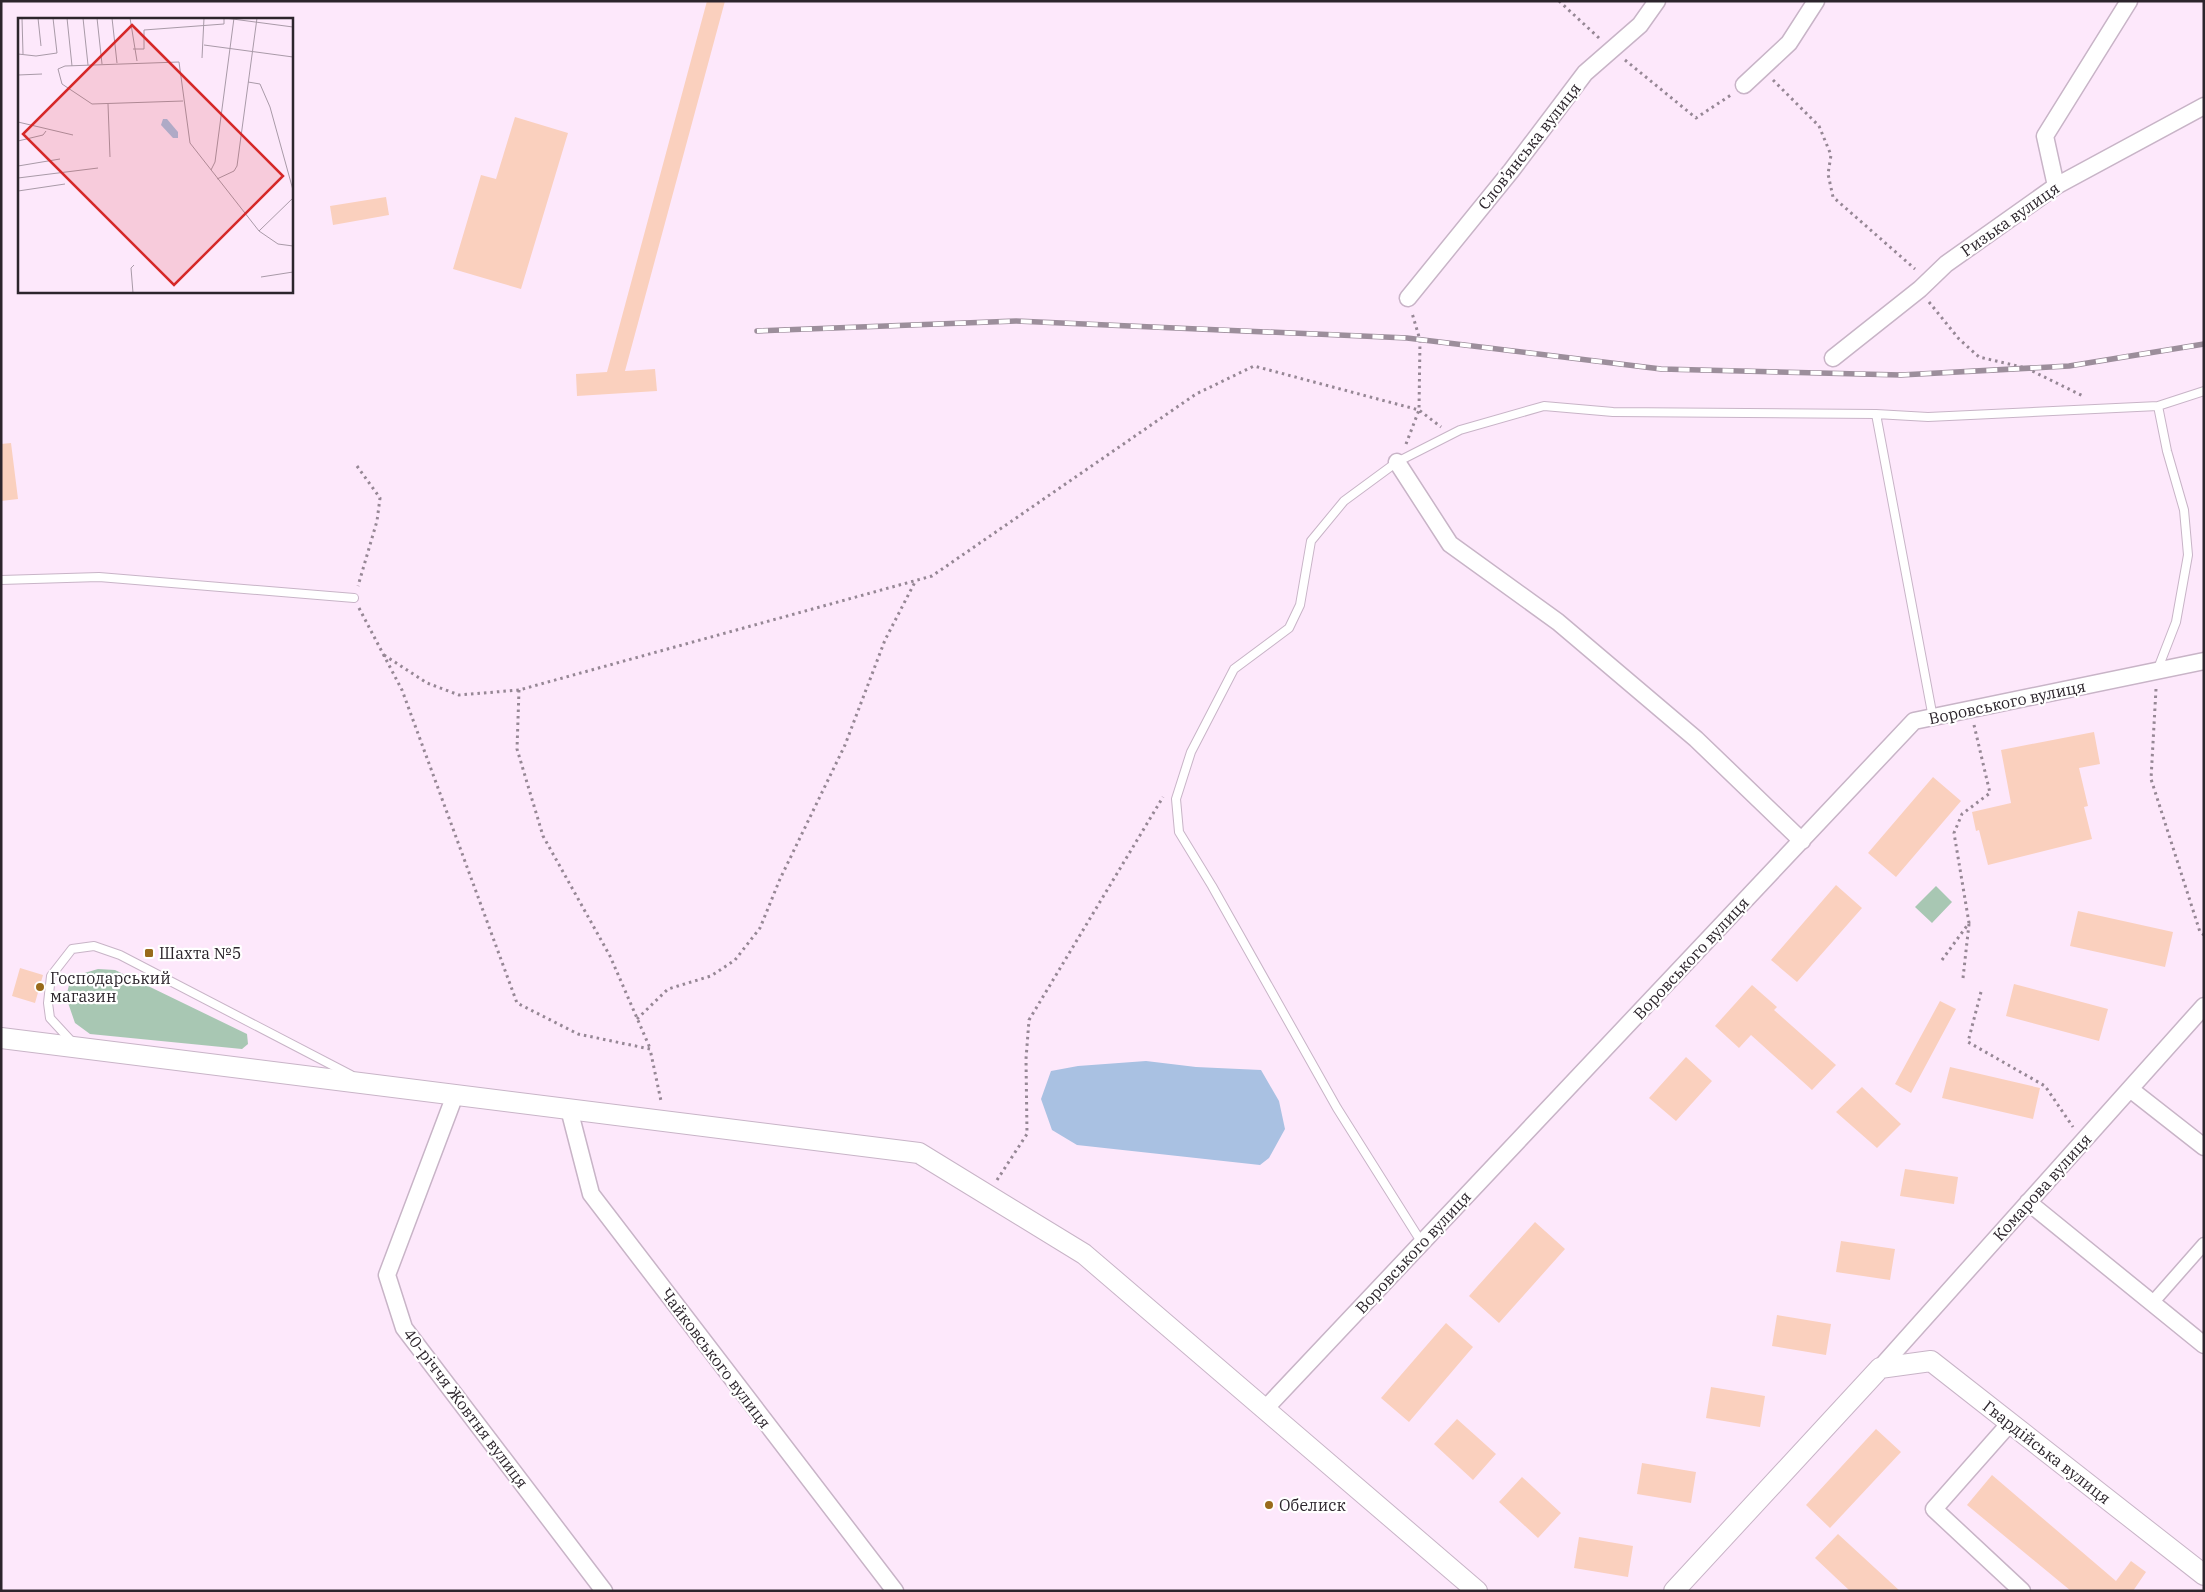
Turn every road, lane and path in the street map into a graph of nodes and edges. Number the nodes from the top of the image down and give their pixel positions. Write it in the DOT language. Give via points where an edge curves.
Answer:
graph roads {
  1 [pos="1559,1"];
  2 [pos="1657,1"];
  3 [pos="1816,1"];
  4 [pos="2129,1"];
  5 [pos="1612,50"];
  6 [pos="1762,69"];
  7 [pos="1744,85"];
  8 [pos="2204,106"];
  9 [pos="2056,186"];
  10 [pos="1924,285"];
  11 [pos="1408,298"];
  12 [pos="1833,358"];
  13 [pos="2204,391"];
  14 [pos="2085,396"];
  15 [pos="2158,406"];
  16 [pos="1419,410"];
  17 [pos="1876,414"];
  18 [pos="1451,435"];
  19 [pos="1398,462"];
  20 [pos="356,466"];
  21 [pos="1,580"];
  22 [pos="916,580"];
  23 [pos="354,598"];
  24 [pos="384,655"];
  25 [pos="2204,661"];
  26 [pos="2157,671"];
  27 [pos="519,690"];
  28 [pos="1971,710"];
  29 [pos="1933,718"];
  30 [pos="1165,794"];
  31 [pos="1802,840"];
  32 [pos="1969,923"];
  33 [pos="2204,935"];
  34 [pos="1942,960"];
  35 [pos="1963,978"];
  36 [pos="1981,992"];
  37 [pos="2204,1006"];
  38 [pos="637,1019"];
  39 [pos="1,1038"];
  40 [pos="76,1046"];
  41 [pos="650,1049"];
  42 [pos="366,1083"];
  43 [pos="2130,1089"];
  44 [pos="455,1094"];
  45 [pos="569,1109"];
  46 [pos="665,1121"];
  47 [pos="2083,1141"];
  48 [pos="2204,1147"];
  49 [pos="988,1195"];
  50 [pos="2028,1202"];
  51 [pos="1422,1243"];
  52 [pos="2204,1244"];
  53 [pos="2152,1303"];
  54 [pos="2204,1345"];
  55 [pos="1880,1368"];
  56 [pos="1266,1409"];
  57 [pos="2010,1423"];
  58 [pos="2204,1575"];
  59 [pos="604,1591"];
  60 [pos="895,1591"];
  61 [pos="1477,1591"];
  62 [pos="1674,1591"];
  63 [pos="2022,1591"];
  1 -- 5 [label="path"];
  2 -- 5 [label="street, Слов’янська вулиця" via="1640,25"];
  3 -- 6 [label="street" via="1789,43"];
  4 -- 9 [label="street" via="2045,136"];
  5 -- 7 [label="path" via="1696,118"];
  5 -- 11 [label="street, Слов’янська вулиця" via="1584,73 1511,171"];
  6 -- 7 [label="street"];
  6 -- 10 [label="path" via="1819,126 1831,155 1828,174 1833,198 1913,266"];
  8 -- 9 [label="street, Ризька вулиця"];
  9 -- 10 [label="street, Ризька вулиця" via="1946,264"];
  10 -- 12 [label="street, Ризька вулиця"];
  10 -- 14 [label="path" via="1959,339 1979,357 2026,368"];
  11 -- 16 [label="path" via="1420,340"];
  13 -- 15 [label="lane"];
  15 -- 17 [label="lane" via="1928,417"];
  15 -- 26 [label="lane" via="2184,510 2188,555 2176,622"];
  16 -- 18 [label="path"];
  16 -- 19 [label="path"];
  16 -- 22 [label="path" via="1254,366 1196,394 932,576"];
  17 -- 18 [label="lane" via="1613,412 1544,406"];
  17 -- 29 [label="lane"];
  18 -- 19 [label="lane"];
  19 -- 31 [label="street" via="1450,544 1558,622 1696,739"];
  19 -- 51 [label="lane" via="1344,501 1311,540 1300,605 1289,628 1234,669 1191,752 1176,799 1179,832 1337,1108"];
  20 -- 23 [label="path" via="380,498 377,521"];
  21 -- 23 [label="lane" via="99,578"];
  22 -- 27 [label="path"];
  22 -- 38 [label="path" via="885,640 845,745 780,879 760,928 735,960 711,976 668,989"];
  23 -- 24 [label="path"];
  24 -- 27 [label="path" via="427,683 459,695"];
  24 -- 41 [label="path" via="402,690 517,1003 578,1034"];
  25 -- 26 [label="street, Воровського вулиця"];
  26 -- 28 [label="street, Воровського вулиця"];
  26 -- 33 [label="path" via="2151,779 2188,900"];
  27 -- 38 [label="path" via="517,750 543,836 610,956"];
  28 -- 29 [label="street, Воровського вулиця"];
  28 -- 32 [label="path" via="1990,793 1962,814 1954,834"];
  29 -- 31 [label="street, Воровського вулиця" via="1914,722"];
  30 -- 49 [label="path" via="1028,1020 1026,1134"];
  31 -- 51 [label="street, Воровського вулиця"];
  32 -- 34 [label="path"];
  32 -- 35 [label="path"];
  36 -- 47 [label="path" via="1968,1042 2045,1086"];
  37 -- 43 [label="street, Комарова вулиця"];
  38 -- 41 [label="path"];
  39 -- 40 [label="street"];
  40 -- 42 [label="street"];
  40 -- 42 [label="lane" via="50,1018 51,976 72,949 94,946 120,955"];
  41 -- 46 [label="path"];
  42 -- 44 [label="street"];
  43 -- 47 [label="street, Комарова вулиця"];
  43 -- 48 [label="street"];
  44 -- 45 [label="street"];
  44 -- 59 [label="street, 40-річчя Жовтня вулиця" via="387,1275 404,1328"];
  45 -- 46 [label="street"];
  45 -- 60 [label="street, Чайковського вулиця" via="591,1194"];
  46 -- 49 [label="street" via="919,1153"];
  47 -- 50 [label="street, Комарова вулиця"];
  49 -- 56 [label="street" via="1084,1254"];
  50 -- 53 [label="street"];
  50 -- 55 [label="street, Комарова вулиця"];
  51 -- 56 [label="street, Воровського вулиця"];
  52 -- 53 [label="street"];
  53 -- 54 [label="street"];
  55 -- 57 [label="street, Гвардійська вулиця" via="1931,1361"];
  55 -- 62 [label="street"];
  56 -- 61 [label="street"];
  57 -- 58 [label="street, Гвардійська вулиця"];
  57 -- 63 [label="street" via="1934,1509"];
}
